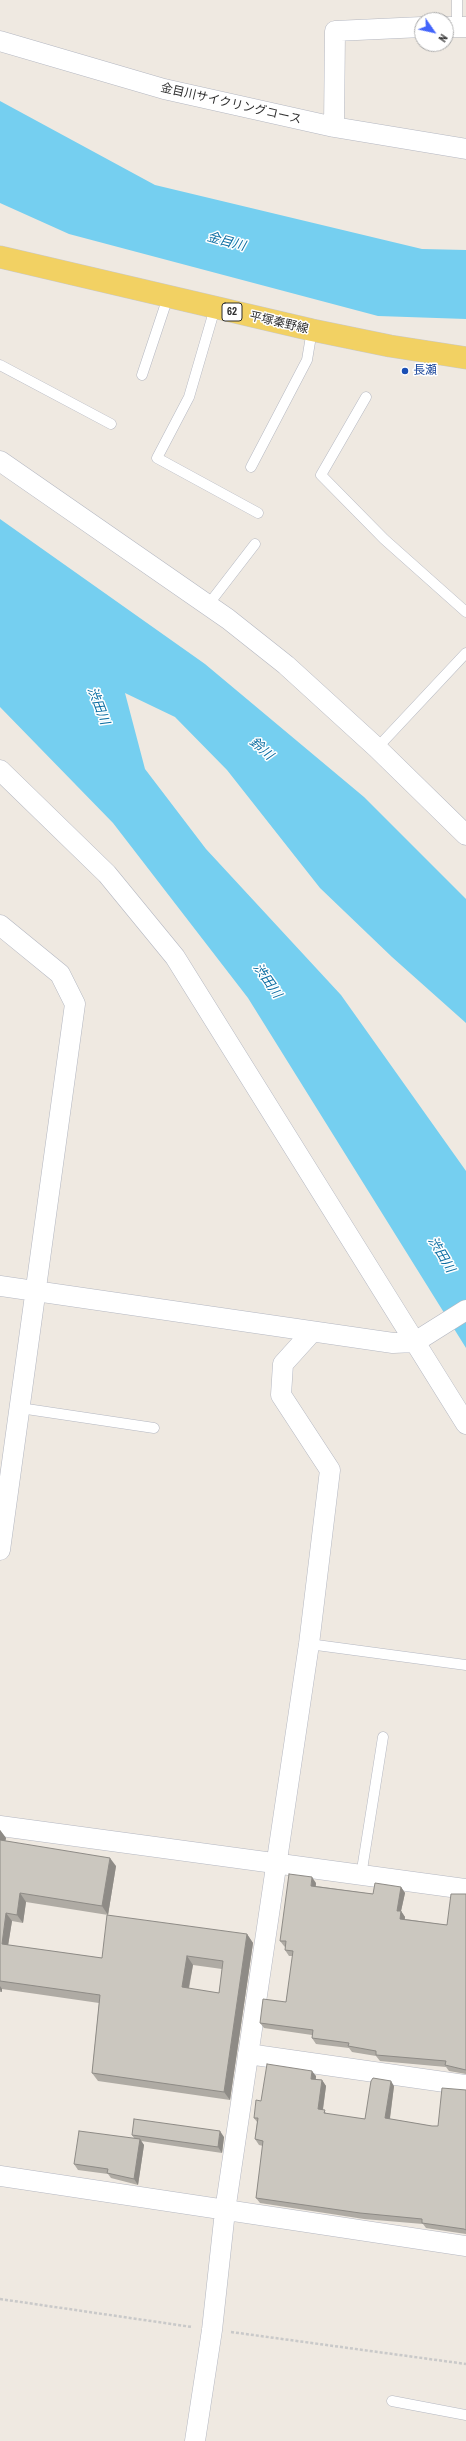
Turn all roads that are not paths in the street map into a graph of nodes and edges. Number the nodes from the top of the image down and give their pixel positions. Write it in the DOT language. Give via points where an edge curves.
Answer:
graph roads {
  1 [pos="456,0"];
  2 [pos="414,27"];
  3 [pos="456,27"];
  4 [pos="0,42"];
  5 [pos="334,127"];
  6 [pos="466,149"];
  7 [pos="0,257"];
  8 [pos="168,296"];
  9 [pos="215,308"];
  10 [pos="312,330"];
  11 [pos="466,358"];
  12 [pos="0,365"];
  13 [pos="142,375"];
  14 [pos="366,397"];
  15 [pos="111,424"];
  16 [pos="0,461"];
  17 [pos="251,467"];
  18 [pos="258,513"];
  19 [pos="255,544"];
  20 [pos="208,605"];
  21 [pos="466,612"];
  22 [pos="466,653"];
  23 [pos="377,748"];
  24 [pos="0,770"];
  25 [pos="466,835"];
  26 [pos="0,925"];
  27 [pos="0,1286"];
  28 [pos="37,1291"];
  29 [pos="466,1310"];
  30 [pos="311,1333"];
  31 [pos="415,1342"];
  32 [pos="20,1408"];
  33 [pos="466,1424"];
  34 [pos="154,1428"];
  35 [pos="5,1486"];
  36 [pos="0,1550"];
  37 [pos="309,1644"];
  38 [pos="466,1664"];
  39 [pos="383,1737"];
  40 [pos="0,1826"];
  41 [pos="275,1864"];
  42 [pos="361,1876"];
  43 [pos="466,1890"];
  44 [pos="248,2054"];
  45 [pos="466,2085"];
  46 [pos="0,2176"];
  47 [pos="225,2211"];
  48 [pos="466,2246"];
  49 [pos="392,2401"];
  50 [pos="466,2415"];
  51 [pos="195,2441"];
  1 -- 3 [label="lane"];
  2 -- 5 [label="street" via="335,30"];
  4 -- 5 [label="street, 金目川サイクリングコース" via="164,89"];
  5 -- 6 [label="street, 金目川サイクリングコース"];
  7 -- 8 [label="main road, 平塚秦野線 / 62"];
  8 -- 9 [label="main road, 平塚秦野線 / 62"];
  8 -- 13 [label="lane"];
  9 -- 10 [label="main road, 平塚秦野線 / 62"];
  9 -- 18 [label="lane" via="189,396 157,458"];
  10 -- 11 [label="main road, 平塚秦野線 / 62"];
  10 -- 17 [label="lane" via="308,360"];
  12 -- 15 [label="lane"];
  14 -- 21 [label="lane" via="321,475 384,538"];
  16 -- 20 [label="street"];
  19 -- 20 [label="lane"];
  20 -- 23 [label="street" via="286,665"];
  22 -- 23 [label="lane"];
  23 -- 25 [label="street"];
  24 -- 31 [label="street" via="107,874 175,957"];
  26 -- 28 [label="street" via="60,974 75,1004"];
  27 -- 28 [label="street"];
  28 -- 30 [label="street"];
  28 -- 32 [label="street"];
  29 -- 31 [label="street"];
  30 -- 31 [label="street" via="393,1343"];
  30 -- 37 [label="street" via="283,1364 281,1395 330,1470"];
  31 -- 33 [label="street"];
  32 -- 34 [label="lane"];
  32 -- 35 [label="street"];
  35 -- 36 [label="street"];
  37 -- 38 [label="lane"];
  37 -- 41 [label="street"];
  39 -- 42 [label="lane"];
  40 -- 41 [label="street"];
  41 -- 42 [label="street"];
  41 -- 44 [label="street"];
  42 -- 43 [label="street"];
  44 -- 45 [label="street"];
  44 -- 47 [label="street"];
  46 -- 47 [label="street"];
  47 -- 48 [label="street"];
  47 -- 51 [label="street" via="212,2330"];
  49 -- 50 [label="lane"];
}
